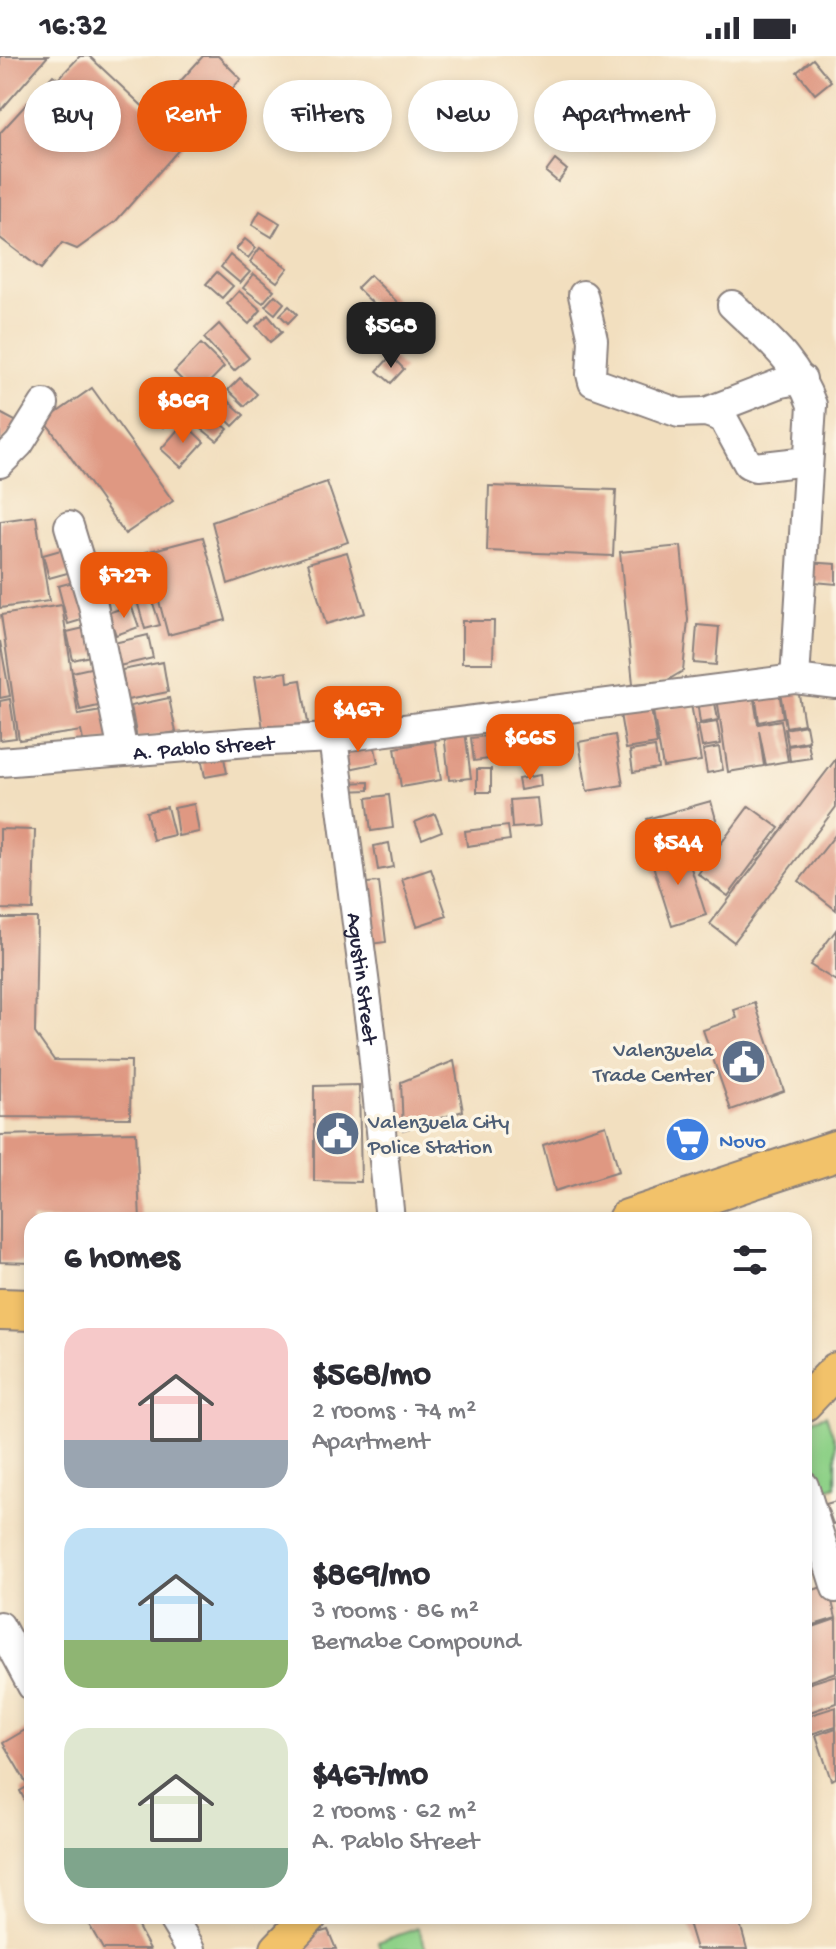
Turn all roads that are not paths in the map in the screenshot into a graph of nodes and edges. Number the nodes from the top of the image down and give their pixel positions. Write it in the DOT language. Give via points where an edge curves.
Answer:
graph roads {
  1 [pos="583,295"];
  2 [pos="732,305"];
  3 [pos="802,379"];
  4 [pos="44,404"];
  5 [pos="706,412"];
  6 [pos="808,461"];
  7 [pos="0,463"];
  8 [pos="69,526"];
  9 [pos="795,679"];
  10 [pos="836,684"];
  11 [pos="333,738"];
  12 [pos="123,752"];
  13 [pos="0,762"];
  14 [pos="836,1151"];
  15 [pos="389,1212"];
  16 [pos="652,1212"];
  17 [pos="0,1309"];
  18 [pos="24,1310"];
  19 [pos="24,1334"];
  20 [pos="0,1335"];
  21 [pos="836,1370"];
  22 [pos="812,1396"];
  23 [pos="812,1512"];
  24 [pos="836,1588"];
  25 [pos="0,1626"];
  26 [pos="24,1671"];
  27 [pos="176,1924"];
  28 [pos="302,1924"];
  29 [pos="191,1949"];
  30 [pos="278,1949"];
  1 -- 5 [label="street" via="593,340 593,382 679,413"];
  2 -- 3 [label="street" via="785,355"];
  3 -- 5 [label="street"];
  3 -- 6 [label="street" via="812,405"];
  4 -- 7 [label="street"];
  5 -- 6 [label="street" via="723,418 748,464"];
  6 -- 9 [label="street"];
  8 -- 12 [label="street" via="93,605"];
  9 -- 10 [label="street, A. Pablo Street"];
  9 -- 11 [label="street, A. Pablo Street"];
  11 -- 12 [label="street, A. Pablo Street"];
  11 -- 15 [label="street, Agustin Street"];
  12 -- 13 [label="street, A. Pablo Street"];
  14 -- 16 [label="highway"];
  17 -- 18 [label="highway"];
  19 -- 20 [label="highway"];
  21 -- 22 [label="main road"];
  23 -- 24 [label="street"];
  25 -- 26 [label="street"];
  27 -- 29 [label="street"];
  28 -- 30 [label="main road"];
}
